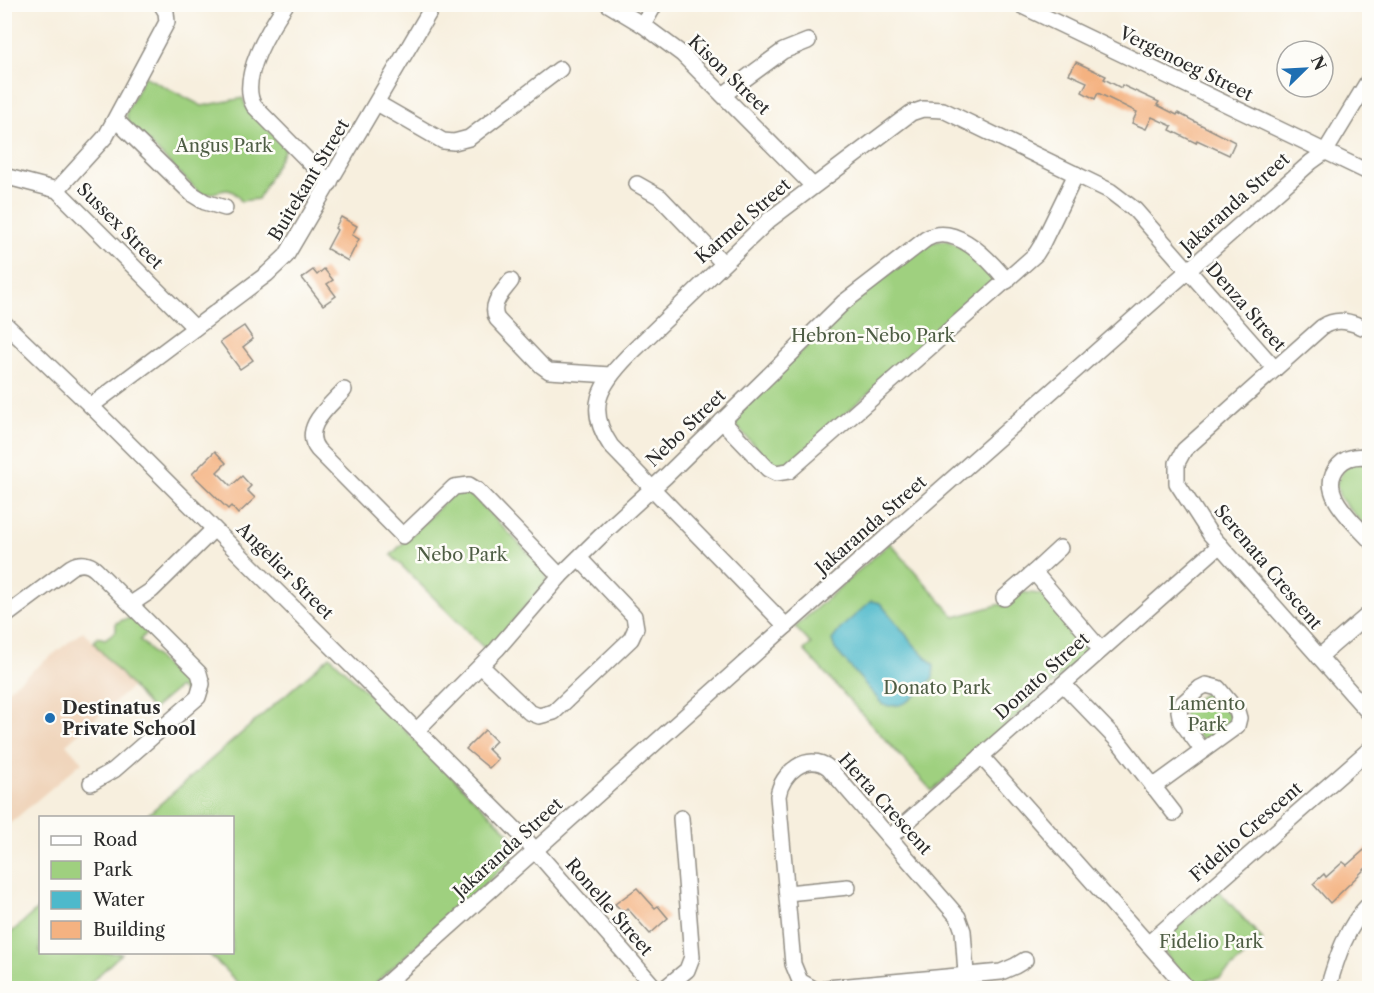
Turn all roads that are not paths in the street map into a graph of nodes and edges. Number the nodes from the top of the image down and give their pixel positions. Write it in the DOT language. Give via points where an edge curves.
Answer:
graph roads {
  1 [pos="161,4"];
  2 [pos="286,4"];
  3 [pos="434,4"];
  4 [pos="608,4"];
  5 [pos="655,4"];
  6 [pos="1018,4"];
  7 [pos="643,26"];
  8 [pos="808,41"];
  9 [pos="561,69"];
  10 [pos="1370,78"];
  11 [pos="723,95"];
  12 [pos="377,103"];
  13 [pos="116,120"];
  14 [pos="1325,152"];
  15 [pos="1370,173"];
  16 [pos="1076,174"];
  17 [pos="4,176"];
  18 [pos="330,183"];
  19 [pos="637,184"];
  20 [pos="813,186"];
  21 [pos="57,190"];
  22 [pos="225,208"];
  23 [pos="723,263"];
  24 [pos="1189,271"];
  25 [pos="1007,280"];
  26 [pos="511,281"];
  27 [pos="4,323"];
  28 [pos="195,328"];
  29 [pos="1370,330"];
  30 [pos="1275,369"];
  31 [pos="610,375"];
  32 [pos="344,390"];
  33 [pos="92,406"];
  34 [pos="722,421"];
  35 [pos="1370,457"];
  36 [pos="652,488"];
  37 [pos="214,529"];
  38 [pos="1370,540"];
  39 [pos="1220,545"];
  40 [pos="1060,548"];
  41 [pos="579,558"];
  42 [pos="1034,572"];
  43 [pos="560,576"];
  44 [pos="1004,598"];
  45 [pos="131,604"];
  46 [pos="1370,613"];
  47 [pos="4,617"];
  48 [pos="786,626"];
  49 [pos="1101,650"];
  50 [pos="1319,657"];
  51 [pos="481,666"];
  52 [pos="1063,684"];
  53 [pos="1370,714"];
  54 [pos="417,730"];
  55 [pos="1370,749"];
  56 [pos="1203,751"];
  57 [pos="981,756"];
  58 [pos="91,783"];
  59 [pos="1153,787"];
  60 [pos="1174,813"];
  61 [pos="681,818"];
  62 [pos="890,837"];
  63 [pos="534,850"];
  64 [pos="848,887"];
  65 [pos="787,892"];
  66 [pos="1370,903"];
  67 [pos="1148,944"];
  68 [pos="1024,960"];
  69 [pos="966,982"];
  70 [pos="381,988"];
  71 [pos="655,988"];
  72 [pos="666,988"];
  73 [pos="812,988"];
  74 [pos="827,988"];
  75 [pos="1187,988"];
  76 [pos="1328,988"];
  1 -- 13 [label="street" via="167,22"];
  2 -- 18 [label="street" via="260,49 249,96 254,106"];
  3 -- 12 [label="street, Buitekant Street"];
  4 -- 7 [label="street, Kison Street"];
  5 -- 7 [label="street"];
  6 -- 14 [label="street, Vergenoeg Street"];
  7 -- 11 [label="street, Kison Street" via="682,54"];
  8 -- 11 [label="street" via="783,51"];
  9 -- 12 [label="street" via="459,142 443,141"];
  10 -- 14 [label="street, Jakaranda Street"];
  11 -- 20 [label="street, Kison Street"];
  12 -- 18 [label="street, Buitekant Street"];
  13 -- 21 [label="street" via="94,152"];
  13 -- 22 [label="street" via="192,194"];
  14 -- 15 [label="street, Vergenoeg Street"];
  14 -- 24 [label="street, Jakaranda Street"];
  16 -- 20 [label="street, Karmel Street" via="943,110 929,108 906,116"];
  16 -- 24 [label="street, Karmel Street" via="1129,204"];
  16 -- 25 [label="street" via="1038,251"];
  17 -- 21 [label="street, Sussex Street"];
  18 -- 28 [label="street, Buitekant Street" via="283,259"];
  19 -- 23 [label="street" via="660,197"];
  20 -- 23 [label="street, Karmel Street"];
  21 -- 28 [label="street, Sussex Street"];
  23 -- 31 [label="street, Karmel Street"];
  24 -- 30 [label="street, Denza Street"];
  24 -- 48 [label="street, Jakaranda Street"];
  25 -- 34 [label="street, Nebo Street" via="981,252 953,237 930,237 843,303"];
  25 -- 34 [label="street" via="789,471 776,473 768,468"];
  26 -- 31 [label="street" via="495,304 494,314 542,366 558,373"];
  27 -- 33 [label="street, Angelier Street"];
  28 -- 33 [label="street, Buitekant Street"];
  29 -- 30 [label="street, Serenata Crescent" via="1344,320 1327,324"];
  30 -- 39 [label="street, Serenata Crescent" via="1184,450 1177,463 1180,488"];
  31 -- 36 [label="street, Karmel Street" via="599,402 602,430 611,446"];
  32 -- 43 [label="street" via="313,428 312,442 403,536 454,487 469,484"];
  33 -- 37 [label="street, Angelier Street"];
  34 -- 36 [label="street, Nebo Street"];
  35 -- 38 [label="street" via="1342,462 1331,483 1336,501"];
  36 -- 41 [label="street, Nebo Street"];
  36 -- 48 [label="street, Karmel Street"];
  37 -- 45 [label="street" via="152,590"];
  37 -- 54 [label="street, Angelier Street"];
  39 -- 49 [label="street, Donato Street"];
  39 -- 50 [label="street, Serenata Crescent"];
  40 -- 42 [label="street"];
  41 -- 43 [label="street, Nebo Street"];
  41 -- 51 [label="street" via="634,616 636,628 631,639 554,712 544,716 529,712"];
  42 -- 44 [label="street"];
  42 -- 49 [label="street"];
  43 -- 51 [label="street, Nebo Street"];
  45 -- 47 [label="street" via="92,566 79,564"];
  45 -- 58 [label="street" via="199,673 202,689 114,770"];
  46 -- 50 [label="street"];
  48 -- 63 [label="street, Jakaranda Street"];
  49 -- 52 [label="street, Donato Street"];
  50 -- 53 [label="street, Serenata Crescent"];
  51 -- 54 [label="street, Nebo Street"];
  52 -- 57 [label="street, Donato Street"];
  52 -- 59 [label="street" via="1119,742"];
  54 -- 63 [label="street, Angelier Street"];
  55 -- 67 [label="street, Fidelio Crescent"];
  56 -- 59 [label="street"];
  57 -- 62 [label="street, Donato Street"];
  57 -- 67 [label="street"];
  59 -- 60 [label="street"];
  61 -- 72 [label="street" via="692,957 687,970"];
  62 -- 65 [label="street, Herta Crescent" via="822,762 803,764 779,788"];
  62 -- 69 [label="street, Herta Crescent" via="958,917 963,931"];
  63 -- 70 [label="street, Jakaranda Street"];
  63 -- 71 [label="street, Ronelle Street"];
  64 -- 65 [label="street"];
  65 -- 73 [label="street, Herta Crescent" via="795,972 800,981"];
  66 -- 76 [label="street" via="1345,938"];
  67 -- 75 [label="street"];
  68 -- 69 [label="street"];
  69 -- 74 [label="street"];
}
